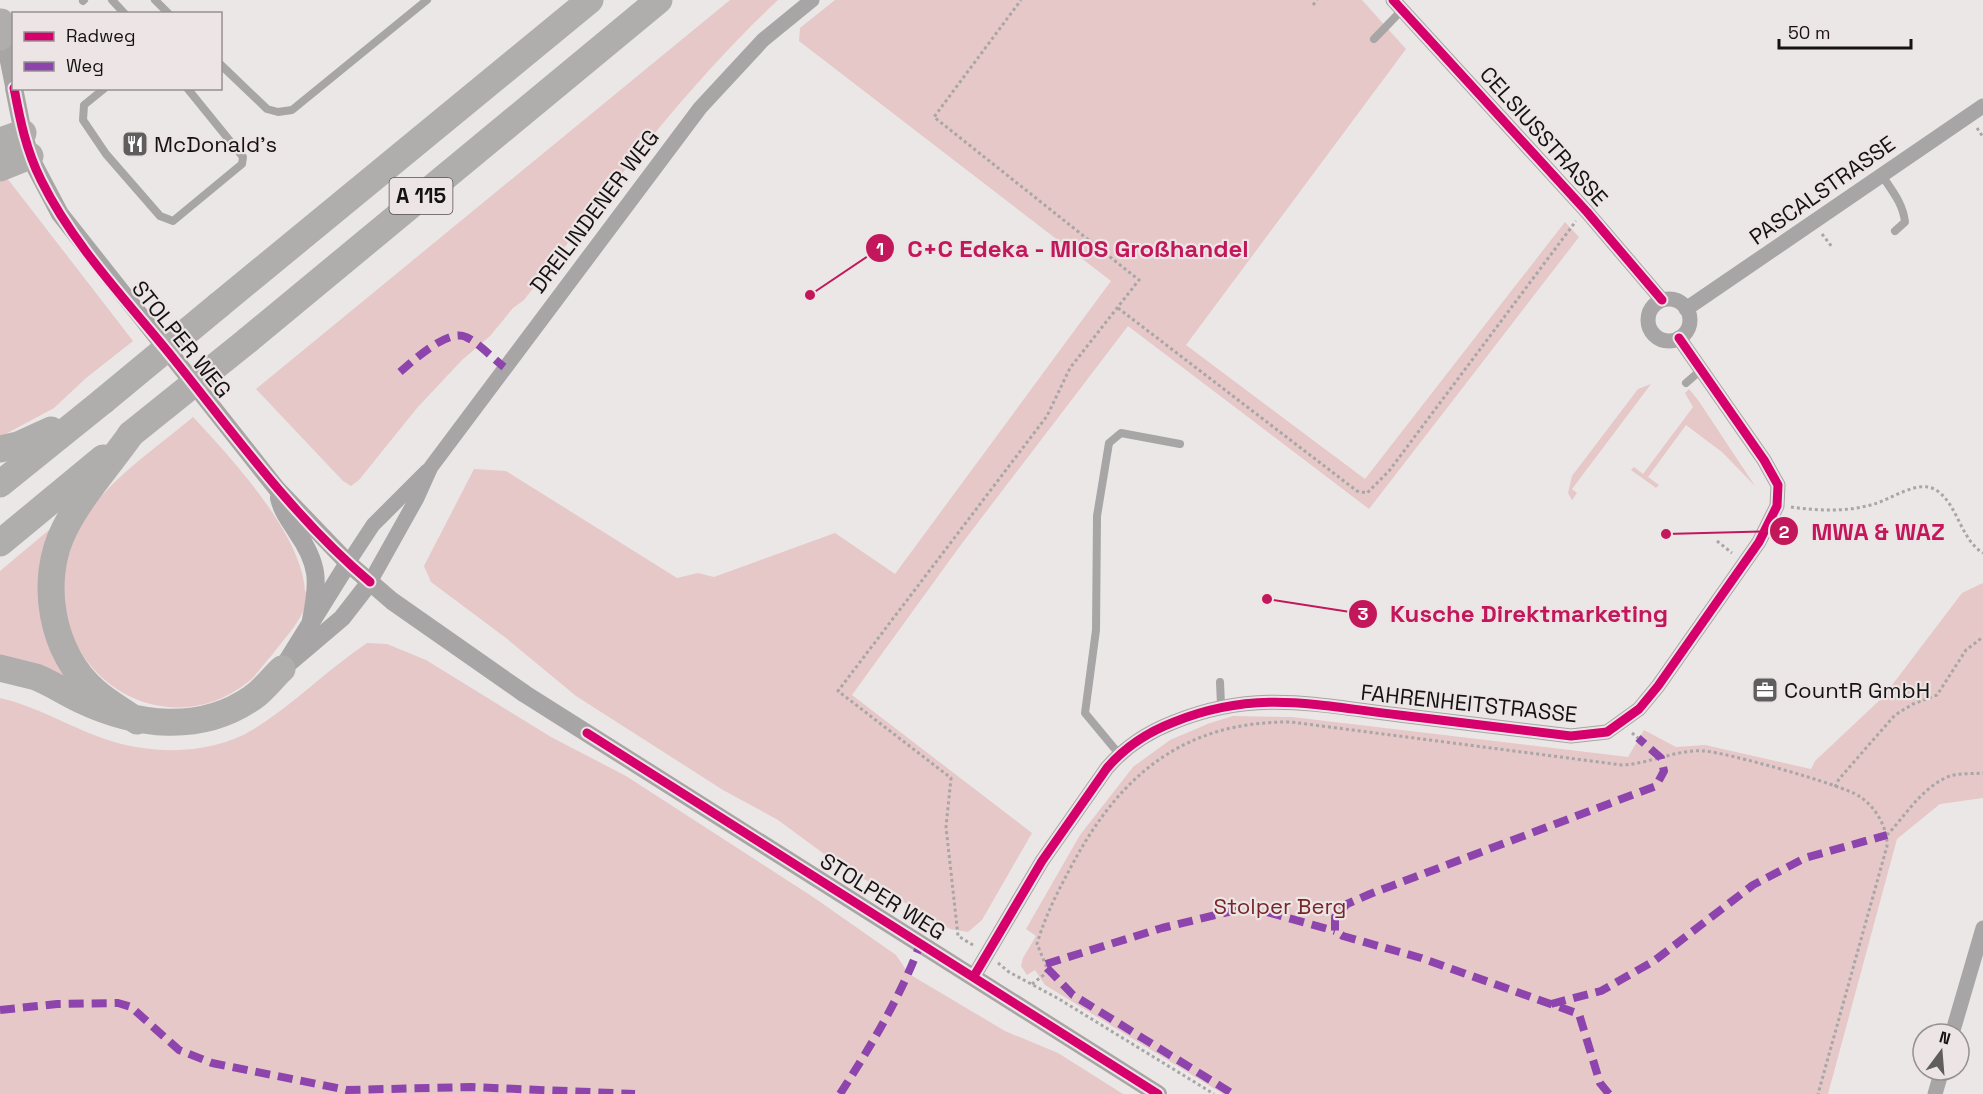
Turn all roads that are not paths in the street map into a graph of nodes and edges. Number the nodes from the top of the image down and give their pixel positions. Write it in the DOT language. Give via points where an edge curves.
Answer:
graph roads {
  1 [pos="112,0"];
  2 [pos="155,0"];
  3 [pos="427,0"];
  4 [pos="590,0"];
  5 [pos="659,0"];
  6 [pos="812,0"];
  7 [pos="1398,5"];
  8 [pos="122,12"];
  9 [pos="167,12"];
  10 [pos="0,24"];
  11 [pos="1374,39"];
  12 [pos="222,66"];
  13 [pos="12,79"];
  14 [pos="14,90"];
  15 [pos="103,90"];
  16 [pos="189,90"];
  17 [pos="1983,106"];
  18 [pos="18,143"];
  19 [pos="0,168"];
  20 [pos="1883,177"];
  21 [pos="1894,231"];
  22 [pos="1662,300"];
  23 [pos="1686,309"];
  24 [pos="1679,338"];
  25 [pos="1701,370"];
  26 [pos="1686,383"];
  27 [pos="94,408"];
  28 [pos="131,434"];
  29 [pos="1180,444"];
  30 [pos="0,449"];
  31 [pos="431,467"];
  32 [pos="0,484"];
  33 [pos="277,489"];
  34 [pos="0,543"];
  35 [pos="348,563"];
  36 [pos="370,582"];
  37 [pos="310,620"];
  38 [pos="0,668"];
  39 [pos="282,669"];
  40 [pos="1220,682"];
  41 [pos="1221,705"];
  42 [pos="137,721"];
  43 [pos="1119,754"];
  44 [pos="1983,928"];
  45 [pos="974,976"];
  46 [pos="1956,1022"];
  47 [pos="1158,1094"];
  1 -- 8 [label="lane"];
  2 -- 9 [label="lane"];
  3 -- 12 [label="lane" via="292,110 267,109"];
  4 -- 27 [label="highway, A 115, bridge"];
  5 -- 28 [label="highway, A 115, bridge"];
  6 -- 31 [label="street, DREILINDENER WEG" via="763,40 700,108"];
  7 -- 11 [label="lane"];
  7 -- 22 [label="street, CELSIUSSTRASSE"];
  10 -- 13 [label="street, STOLPER WEG"];
  14 -- 18 [label="street, STOLPER WEG"];
  15 -- 16 [label="lane" via="84,105 83,120 106,154 160,216 173,221 242,164 243,157"];
  17 -- 20 [label="street, PASCALSTRASSE"];
  18 -- 19 [label="highway"];
  18 -- 33 [label="street, STOLPER WEG" via="66,222"];
  20 -- 21 [label="lane" via="1904,214 1905,222"];
  20 -- 23 [label="street, PASCALSTRASSE"];
  22 -- 23 [label="street" via="1676,300"];
  22 -- 24 [label="street" via="1651,308 1650,328 1659,338"];
  23 -- 24 [label="street" via="1688,328"];
  24 -- 25 [label="street"];
  25 -- 26 [label="lane"];
  25 -- 41 [label="street, FAHRENHEITSTRASSE" via="1773,475 1779,499 1760,542 1658,686 1639,708 1607,732 1571,736 1289,702"];
  27 -- 30 [label="highway" via="18,445"];
  27 -- 32 [label="highway, A 115"];
  28 -- 34 [label="highway, A 115"];
  28 -- 42 [label="highway" via="65,527 52,569 50,596 57,633 67,655 94,691"];
  29 -- 43 [label="lane" via="1121,433 1109,443 1097,516 1096,630 1085,713"];
  31 -- 35 [label="street, DREILINDENER WEG" via="390,505"];
  31 -- 36 [label="street, DREILINDENER WEG"];
  33 -- 35 [label="street, STOLPER WEG"];
  33 -- 37 [label="street" via="281,509 311,552 317,571"];
  35 -- 36 [label="street, STOLPER WEG"];
  35 -- 37 [label="street"];
  36 -- 39 [label="street" via="342,618"];
  36 -- 45 [label="street, STOLPER WEG" via="525,694"];
  37 -- 39 [label="street"];
  38 -- 42 [label="highway" via="37,678 83,702"];
  39 -- 42 [label="highway" via="254,698 229,711 171,724"];
  40 -- 41 [label="lane"];
  41 -- 43 [label="street, FAHRENHEITSTRASSE" via="1143,736"];
  43 -- 45 [label="street, FAHRENHEITSTRASSE" via="1048,853"];
  44 -- 46 [label="street"];
  45 -- 47 [label="street, STOLPER WEG"];
}
